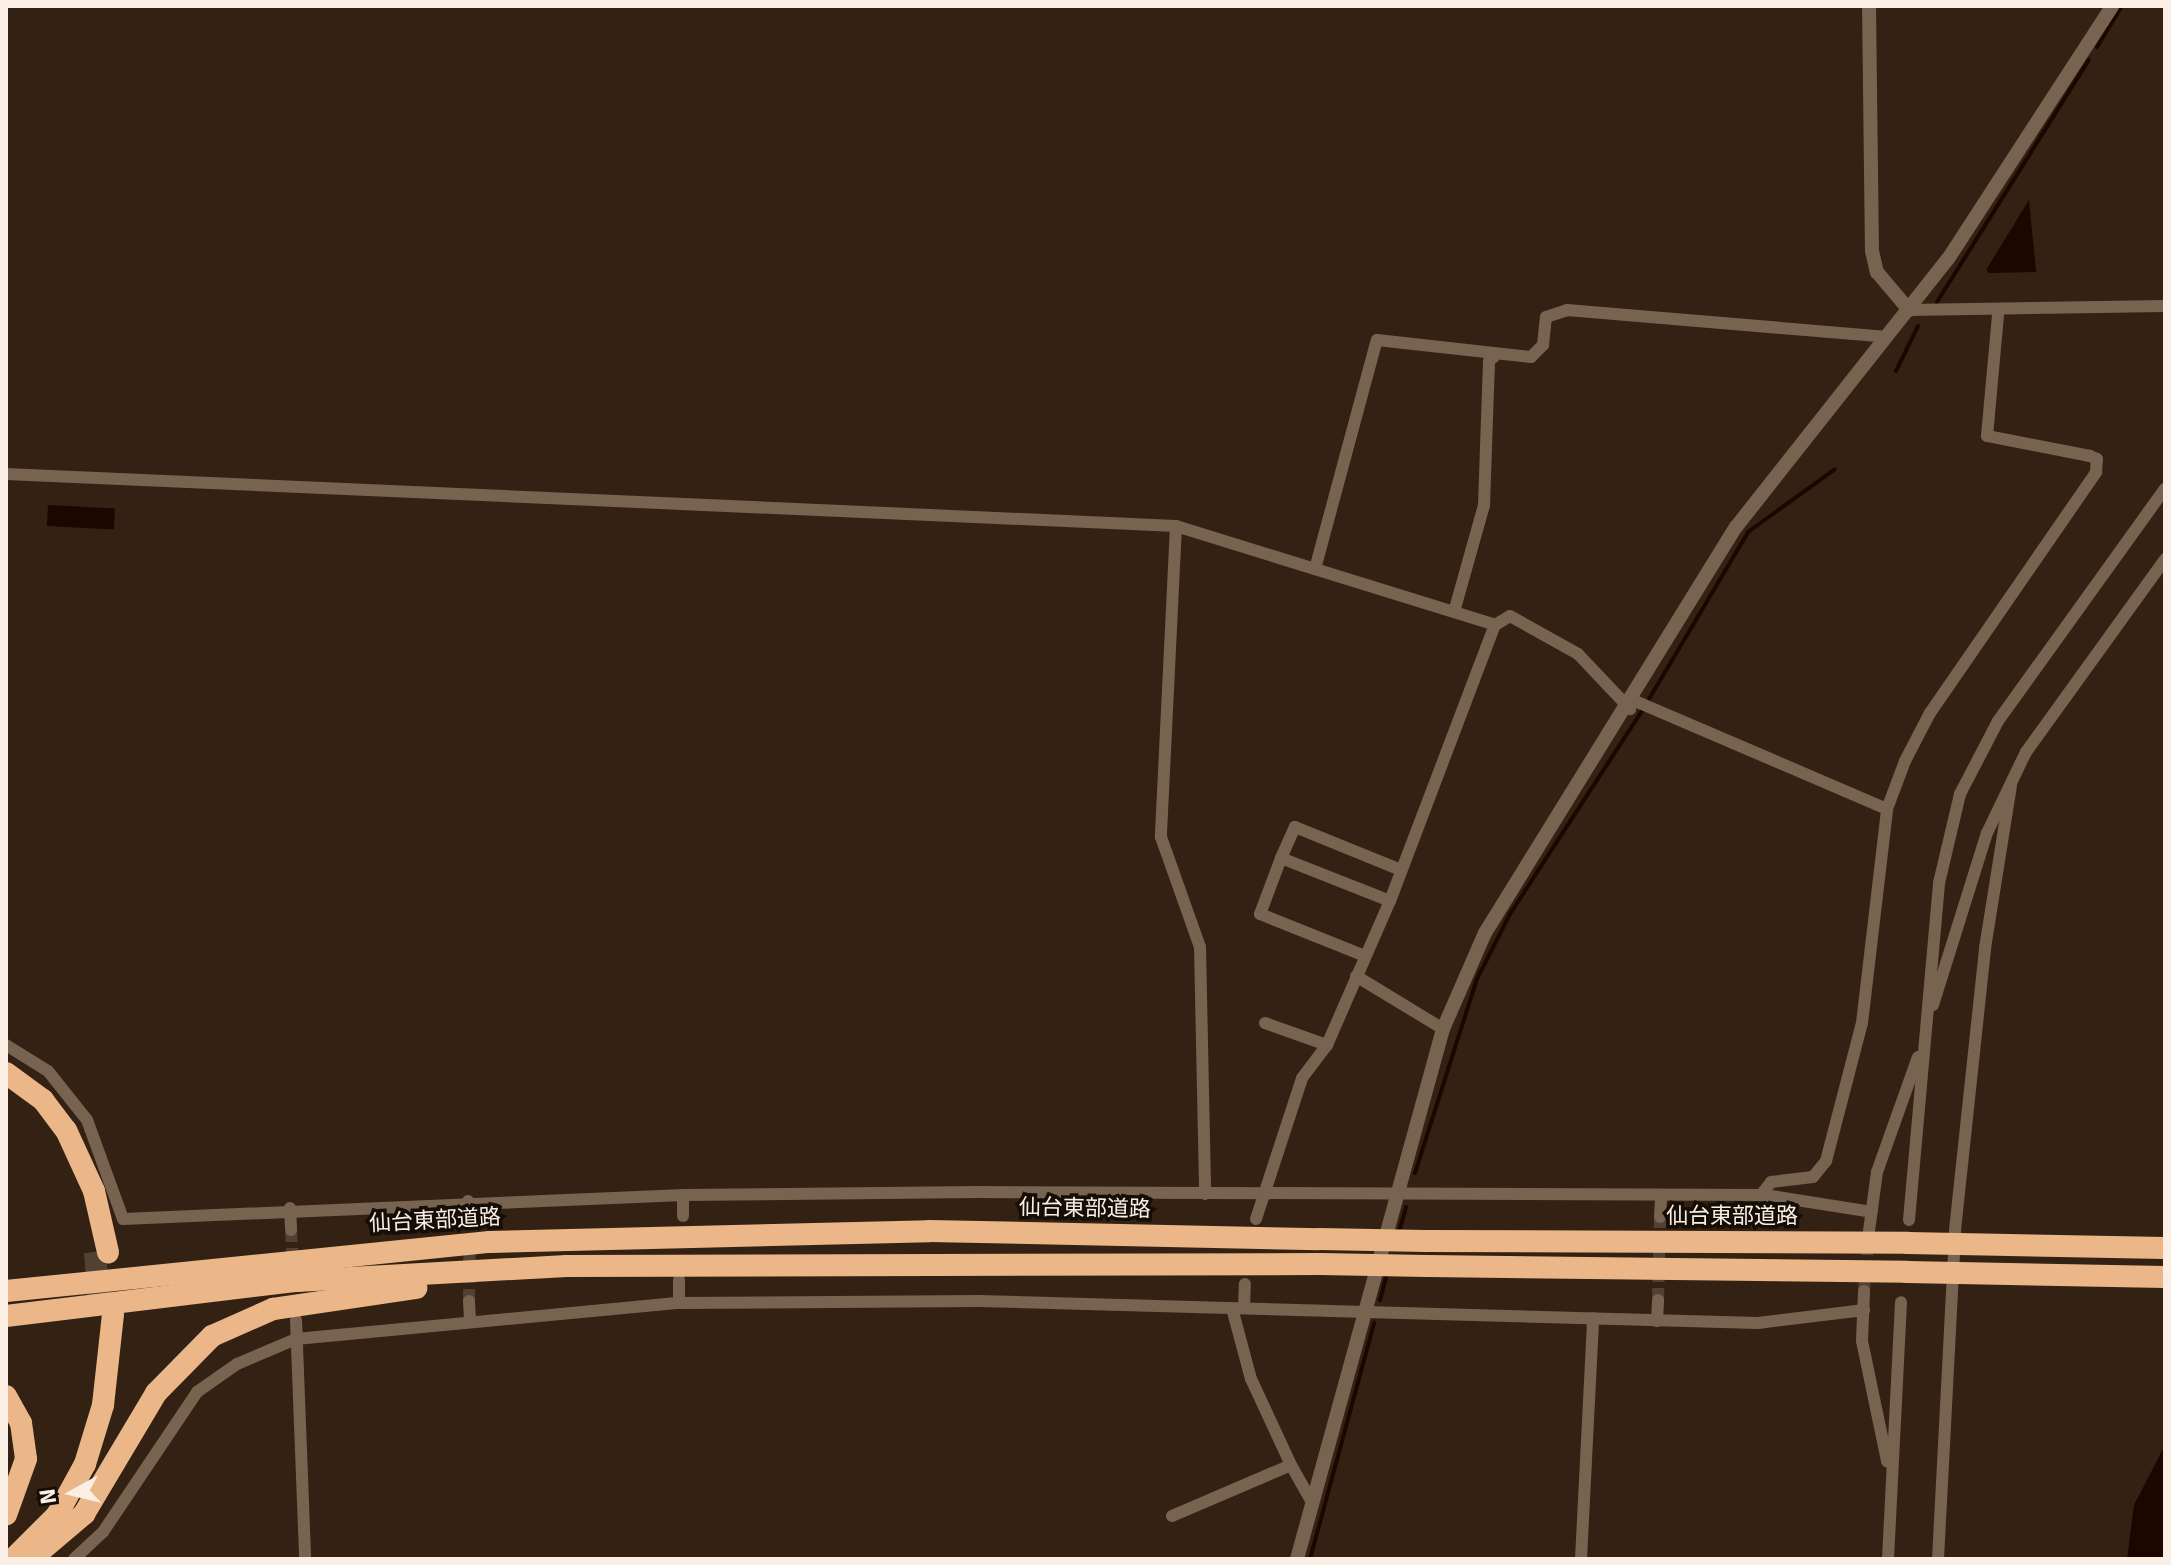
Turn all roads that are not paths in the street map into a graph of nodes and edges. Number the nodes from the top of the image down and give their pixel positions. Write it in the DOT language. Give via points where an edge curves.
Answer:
graph roads {
  1 [pos="1869,6"];
  2 [pos="2112,6"];
  3 [pos="2165,306"];
  4 [pos="1909,310"];
  5 [pos="1998,314"];
  6 [pos="1887,337"];
  7 [pos="1496,355"];
  8 [pos="6,474"];
  9 [pos="2165,489"];
  10 [pos="1176,526"];
  11 [pos="2165,559"];
  12 [pos="1315,569"];
  13 [pos="1454,612"];
  14 [pos="1495,625"];
  15 [pos="1632,705"];
  16 [pos="2011,786"];
  17 [pos="1887,809"];
  18 [pos="1281,858"];
  19 [pos="1401,870"];
  20 [pos="1390,901"];
  21 [pos="1365,956"];
  22 [pos="1356,976"];
  23 [pos="1265,1023"];
  24 [pos="1443,1029"];
  25 [pos="1925,1032"];
  26 [pos="6,1045"];
  27 [pos="1327,1045"];
  28 [pos="6,1073"];
  29 [pos="6,1088"];
  30 [pos="1205,1194"];
  31 [pos="1261,1194"];
  32 [pos="683,1195"];
  33 [pos="1661,1195"];
  34 [pos="1761,1195"];
  35 [pos="1394,1197"];
  36 [pos="468,1201"];
  37 [pos="290,1208"];
  38 [pos="1872,1212"];
  39 [pos="683,1216"];
  40 [pos="1660,1217"];
  41 [pos="1256,1219"];
  42 [pos="1909,1220"];
  43 [pos="470,1221"];
  44 [pos="291,1230"];
  45 [pos="1869,1231"];
  46 [pos="490,1242"];
  47 [pos="2165,1248"];
  48 [pos="696,1262"];
  49 [pos="6,1276"];
  50 [pos="2165,1277"];
  51 [pos="679,1280"];
  52 [pos="1245,1284"];
  53 [pos="6,1291"];
  54 [pos="1864,1291"];
  55 [pos="1658,1300"];
  56 [pos="469,1301"];
  57 [pos="1901,1302"];
  58 [pos="679,1303"];
  59 [pos="1238,1308"];
  60 [pos="1365,1310"];
  61 [pos="1864,1310"];
  62 [pos="6,1316"];
  63 [pos="1593,1318"];
  64 [pos="296,1320"];
  65 [pos="470,1321"];
  66 [pos="1657,1321"];
  67 [pos="296,1339"];
  68 [pos="6,1396"];
  69 [pos="1291,1465"];
  70 [pos="1891,1488"];
  71 [pos="1313,1504"];
  72 [pos="6,1515"];
  73 [pos="1172,1516"];
  74 [pos="6,1543"];
  75 [pos="13,1559"];
  76 [pos="31,1559"];
  77 [pos="74,1559"];
  78 [pos="305,1559"];
  79 [pos="1297,1559"];
  80 [pos="1581,1559"];
  81 [pos="1888,1559"];
  82 [pos="1938,1559"];
  1 -- 4 [label="street" via="1872,251 1877,272"];
  2 -- 4 [label="street"];
  3 -- 5 [label="street" via="2137,301"];
  4 -- 5 [label="street"];
  4 -- 6 [label="street"];
  5 -- 17 [label="street" via="1987,436 2090,456 2097,459 2096,472 1930,713"];
  6 -- 7 [label="street" via="1567,310 1546,317 1537,354"];
  6 -- 15 [label="street" via="1736,527"];
  7 -- 12 [label="street" via="1377,340"];
  7 -- 13 [label="street" via="1489,361 1484,505"];
  8 -- 10 [label="street"];
  9 -- 25 [label="street" via="1976,757 1939,883"];
  10 -- 12 [label="street"];
  10 -- 30 [label="street" via="1161,837 1200,947"];
  11 -- 16 [label="street" via="2026,752"];
  12 -- 13 [label="street"];
  13 -- 14 [label="street"];
  14 -- 15 [label="street" via="1510,616 1578,654"];
  14 -- 19 [label="street"];
  15 -- 17 [label="street"];
  15 -- 24 [label="street" via="1485,933"];
  16 -- 25 [label="street" via="1987,833"];
  16 -- 82 [label="street" via="1985,948 1955,1230"];
  17 -- 34 [label="street" via="1862,1023 1826,1161 1813,1177 1771,1182"];
  18 -- 19 [label="street" via="1295,827"];
  18 -- 20 [label="street"];
  18 -- 21 [label="street" via="1260,914"];
  19 -- 20 [label="street"];
  20 -- 21 [label="street"];
  21 -- 22 [label="street"];
  22 -- 24 [label="street"];
  22 -- 27 [label="street"];
  23 -- 27 [label="street"];
  24 -- 35 [label="street"];
  25 -- 38 [label="street" via="1877,1172"];
  25 -- 42 [label="street"];
  26 -- 37 [label="street" via="48,1071 87,1120 123,1219"];
  27 -- 31 [label="street" via="1302,1078"];
  28 -- 29 [label="highway" via="43,1100 66,1130 94,1191 101,1252 53,1132"];
  30 -- 31 [label="street"];
  30 -- 32 [label="street"];
  31 -- 35 [label="street"];
  31 -- 41 [label="street"];
  32 -- 36 [label="street"];
  32 -- 39 [label="street"];
  33 -- 34 [label="street"];
  33 -- 35 [label="street"];
  33 -- 40 [label="street"];
  34 -- 38 [label="street"];
  35 -- 60 [label="street"];
  36 -- 37 [label="street"];
  36 -- 43 [label="street"];
  37 -- 44 [label="street"];
  38 -- 45 [label="street"];
  46 -- 47 [label="highway, 仙台東部道路, bridge" via="929,1231"];
  46 -- 49 [label="highway" via="265,1248"];
  46 -- 53 [label="highway, 仙台東部道路"];
  48 -- 50 [label="highway, bridge" via="1320,1264"];
  48 -- 62 [label="highway" via="297,1281"];
  48 -- 76 [label="highway" via="353,1294 249,1317 181,1362 84,1514"];
  51 -- 58 [label="street"];
  52 -- 59 [label="street"];
  54 -- 61 [label="street"];
  55 -- 66 [label="street"];
  56 -- 65 [label="street"];
  57 -- 70 [label="street"];
  58 -- 59 [label="street"];
  58 -- 65 [label="street"];
  59 -- 60 [label="street"];
  59 -- 69 [label="street" via="1247,1367"];
  60 -- 63 [label="street"];
  60 -- 71 [label="street"];
  61 -- 66 [label="street" via="1758,1323"];
  61 -- 70 [label="street" via="1862,1341"];
  63 -- 66 [label="street"];
  63 -- 80 [label="street"];
  64 -- 67 [label="street"];
  65 -- 67 [label="street"];
  67 -- 77 [label="street" via="237,1364 197,1392 103,1532"];
  67 -- 78 [label="street"];
  68 -- 72 [label="highway" via="21,1423 26,1459"];
  69 -- 71 [label="street"];
  69 -- 73 [label="street"];
  70 -- 81 [label="street"];
  71 -- 79 [label="street"];
  74 -- 75 [label="highway" via="49,1504 74,1459 90,1407 106,1316 103,1405 85,1464 57,1515"];
}
